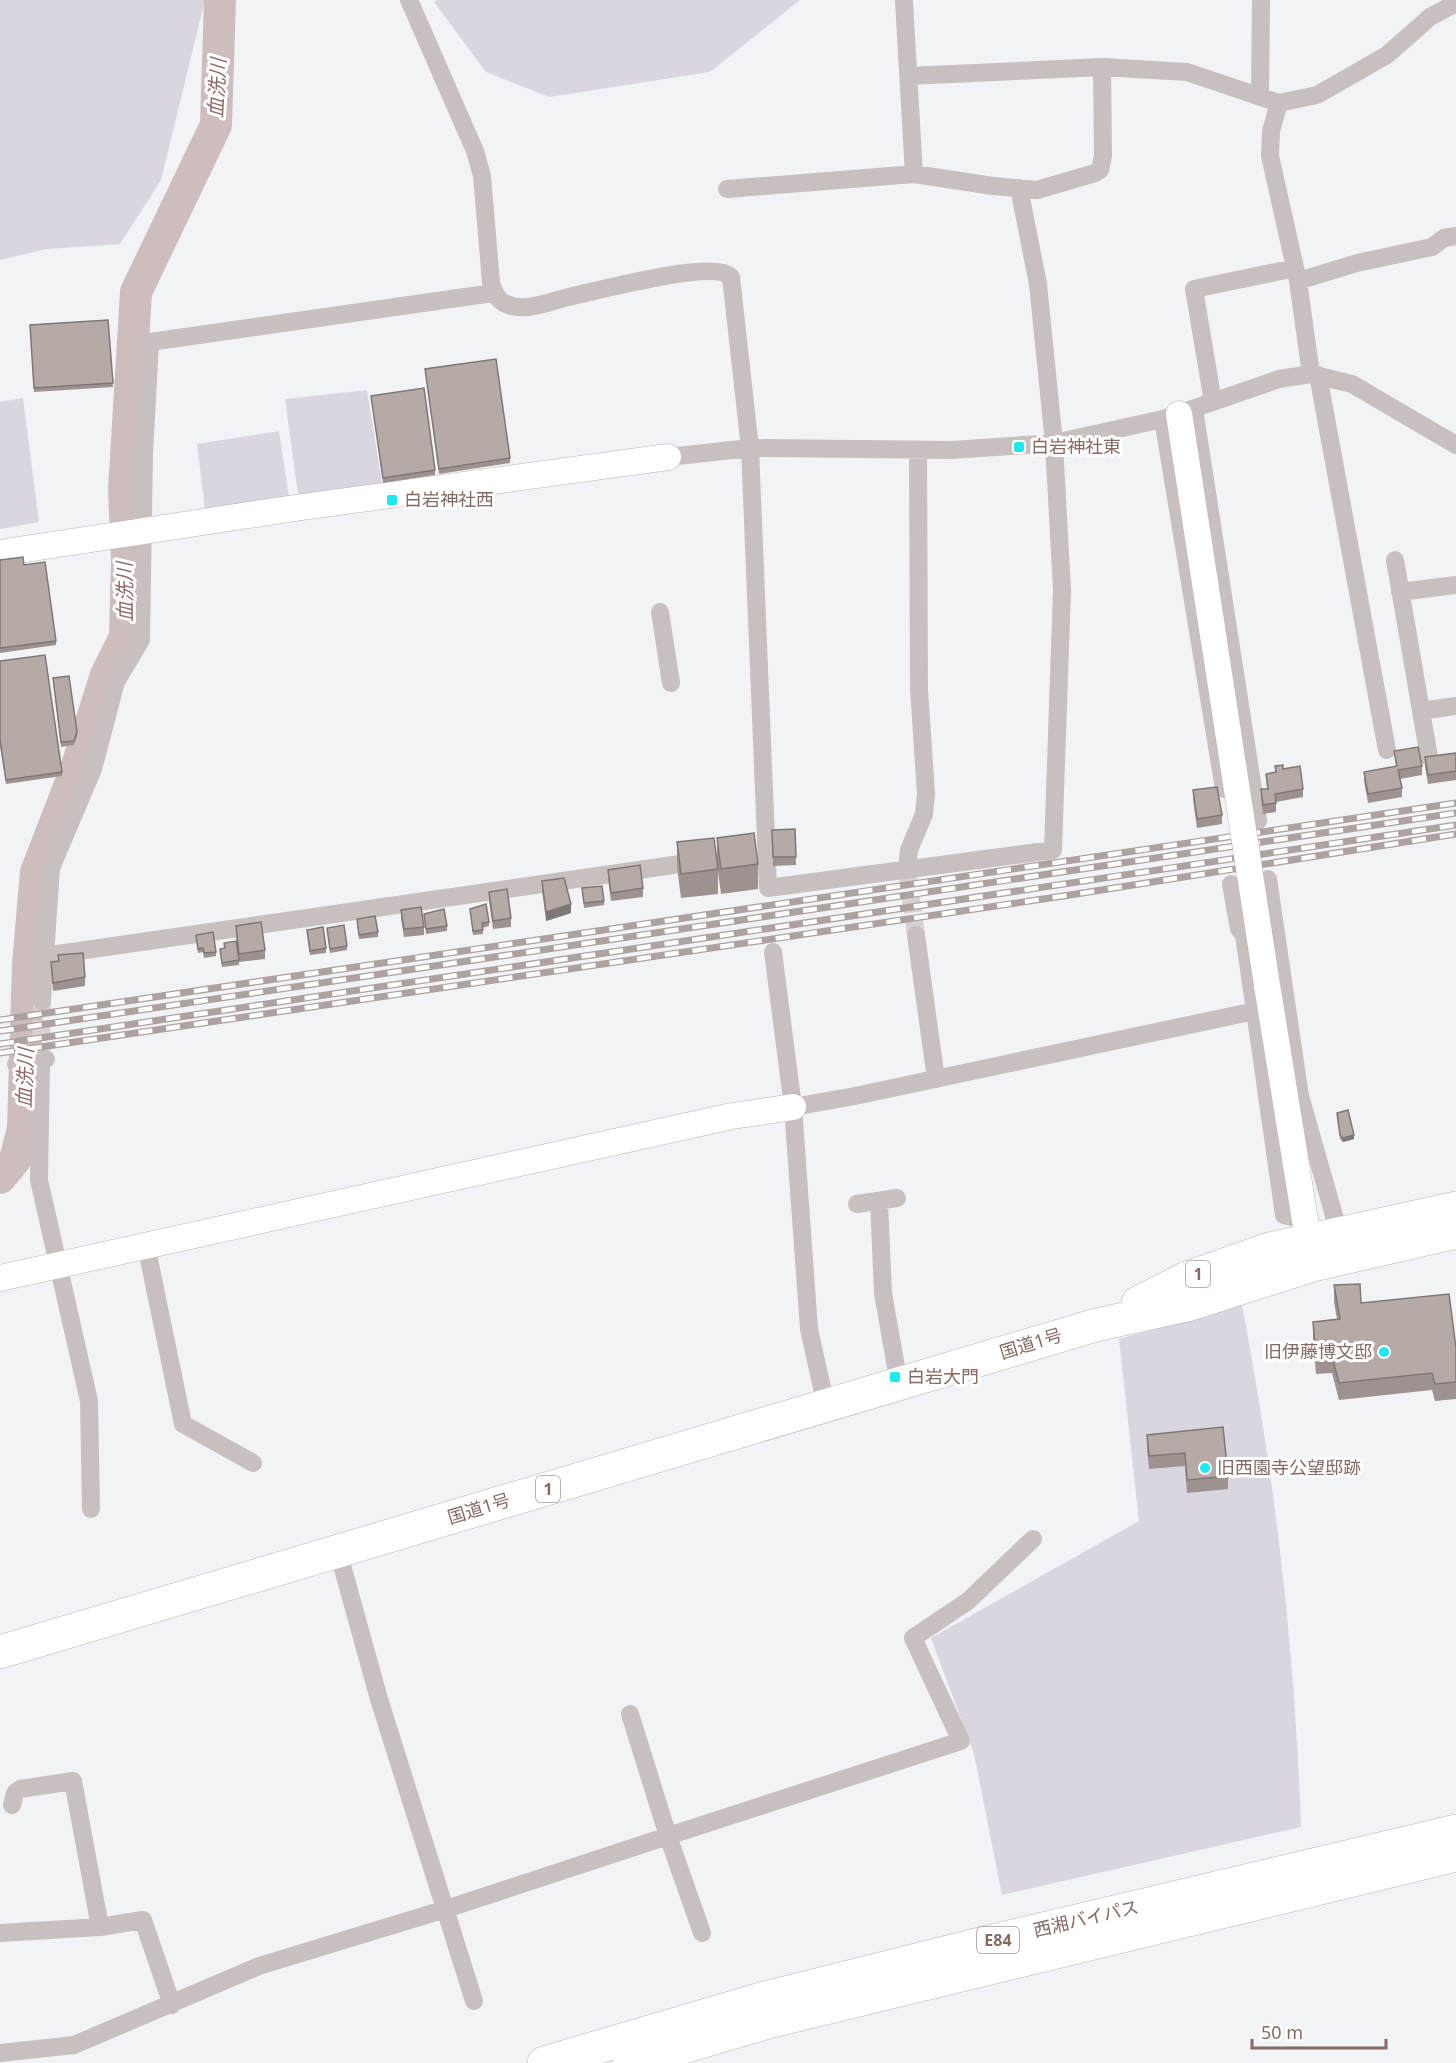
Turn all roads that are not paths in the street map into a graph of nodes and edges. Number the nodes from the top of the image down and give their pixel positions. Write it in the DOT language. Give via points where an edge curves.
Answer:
graph roads {
  1 [pos="409,0"];
  2 [pos="1261,0"];
  3 [pos="904,2"];
  4 [pos="1456,3"];
  5 [pos="1102,67"];
  6 [pos="909,76"];
  7 [pos="1260,95"];
  8 [pos="1279,103"];
  9 [pos="914,174"];
  10 [pos="1019,188"];
  11 [pos="727,189"];
  12 [pos="1456,236"];
  13 [pos="1297,274"];
  14 [pos="494,293"];
  15 [pos="1314,375"];
  16 [pos="1213,402"];
  17 [pos="1178,414"];
  18 [pos="1054,443"];
  19 [pos="1456,445"];
  20 [pos="750,448"];
  21 [pos="918,450"];
  22 [pos="668,457"];
  23 [pos="131,532"];
  24 [pos="0,553"];
  25 [pos="1395,560"];
  26 [pos="1456,585"];
  27 [pos="1400,592"];
  28 [pos="660,612"];
  29 [pos="671,683"];
  30 [pos="1456,706"];
  31 [pos="1421,711"];
  32 [pos="1387,750"];
  33 [pos="1430,757"];
  34 [pos="1219,758"];
  35 [pos="1249,764"];
  36 [pos="1224,789"];
  37 [pos="1258,822"];
  38 [pos="718,859"];
  39 [pos="907,868"];
  40 [pos="1268,879"];
  41 [pos="1231,884"];
  42 [pos="916,935"];
  43 [pos="773,952"];
  44 [pos="44,956"];
  45 [pos="42,1001"];
  46 [pos="1254,1011"];
  47 [pos="921,1036"];
  48 [pos="932,1051"];
  49 [pos="16,1064"];
  50 [pos="936,1079"];
  51 [pos="793,1107"];
  52 [pos="857,1204"];
  53 [pos="1456,1208"];
  54 [pos="1456,1232"];
  55 [pos="1339,1233"];
  56 [pos="1308,1241"];
  57 [pos="146,1245"];
  58 [pos="59,1264"];
  59 [pos="0,1278"];
  60 [pos="899,1384"];
  61 [pos="826,1406"];
  62 [pos="253,1463"];
  63 [pos="91,1509"];
  64 [pos="1033,1539"];
  65 [pos="338,1551"];
  66 [pos="0,1652"];
  67 [pos="630,1714"];
  68 [pos="12,1805"];
  69 [pos="1456,1831"];
  70 [pos="668,1836"];
  71 [pos="1456,1855"];
  72 [pos="446,1909"];
  73 [pos="100,1927"];
  74 [pos="0,1933"];
  75 [pos="702,1933"];
  76 [pos="474,2001"];
  77 [pos="172,2005"];
  78 [pos="0,2053"];
  79 [pos="544,2063"];
  80 [pos="629,2063"];
  1 -- 14 [label="street" via="479,168"];
  2 -- 7 [label="street"];
  3 -- 6 [label="street"];
  4 -- 8 [label="street" via="1430,17 1387,55 1317,96"];
  5 -- 6 [label="street"];
  5 -- 7 [label="street" via="1187,72"];
  5 -- 10 [label="street" via="1100,170 1037,190"];
  6 -- 9 [label="street"];
  7 -- 8 [label="street"];
  8 -- 13 [label="street" via="1271,131 1270,156"];
  9 -- 10 [label="street"];
  9 -- 11 [label="street"];
  10 -- 18 [label="street" via="1038,284"];
  12 -- 13 [label="street" via="1444,238 1432,247"];
  13 -- 15 [label="street"];
  13 -- 16 [label="street" via="1194,289"];
  14 -- 20 [label="street" via="505,304 525,307 635,282 708,270 728,273 733,283"];
  14 -- 23 [label="street" via="150,342"];
  15 -- 16 [label="street" via="1279,378"];
  15 -- 19 [label="street" via="1352,384"];
  15 -- 32 [label="street"];
  16 -- 17 [label="street"];
  17 -- 18 [label="street"];
  17 -- 34 [label="street"];
  17 -- 35 [label="street"];
  17 -- 56 [label="street, bridge"];
  18 -- 20 [label="street" via="1062,590 1053,850 768,888 759,854"];
  18 -- 21 [label="street" via="988,450"];
  20 -- 21 [label="street"];
  20 -- 22 [label="street"];
  21 -- 39 [label="street" via="919,689 926,794 924,814 909,850"];
  22 -- 23 [label="street"];
  23 -- 24 [label="street"];
  23 -- 44 [label="street" via="141,640 116,682 93,769 51,868"];
  25 -- 27 [label="street"];
  26 -- 27 [label="street"];
  27 -- 31 [label="street"];
  28 -- 29 [label="street"];
  30 -- 31 [label="street"];
  31 -- 33 [label="street"];
  34 -- 35 [label="street"];
  34 -- 36 [label="street"];
  35 -- 37 [label="street"];
  38 -- 44 [label="street"];
  40 -- 55 [label="street" via="1300,1096"];
  41 -- 46 [label="street" via="1239,928 1244,935"];
  42 -- 48 [label="street"];
  43 -- 51 [label="street"];
  44 -- 45 [label="street"];
  46 -- 50 [label="street"];
  46 -- 56 [label="street" via="1284,1215"];
  47 -- 48 [label="street"];
  48 -- 50 [label="street"];
  49 -- 58 [label="street, bridge" via="45,1061 48,1115 39,1180"];
  50 -- 51 [label="street"];
  51 -- 57 [label="street" via="722,1118"];
  51 -- 61 [label="street" via="809,1329"];
  52 -- 60 [label="street" via="888,1200 883,1293"];
  53 -- 55 [label="highway, 国道1号 / 1"];
  54 -- 56 [label="highway, 国道1号 / 1"];
  55 -- 56 [label="highway, 国道1号 / 1"];
  56 -- 60 [label="highway, 国道1号 / 1" via="1187,1278 1096,1325"];
  57 -- 58 [label="street"];
  57 -- 62 [label="street" via="183,1424"];
  58 -- 59 [label="street"];
  58 -- 63 [label="street" via="89,1401"];
  60 -- 61 [label="highway, 国道1号 / 1"];
  61 -- 65 [label="highway, 国道1号 / 1"];
  64 -- 70 [label="street" via="968,1601 913,1638 961,1741"];
  65 -- 66 [label="highway, 国道1号 / 1"];
  65 -- 72 [label="street" via="379,1699"];
  67 -- 70 [label="street"];
  68 -- 73 [label="street" via="20,1790 73,1781"];
  69 -- 79 [label="highway, 西湘バイパス / E84" via="761,1999"];
  70 -- 72 [label="street"];
  70 -- 75 [label="street"];
  71 -- 80 [label="highway, 西湘バイパス / E84" via="813,2010"];
  72 -- 76 [label="street"];
  72 -- 77 [label="street" via="259,1966"];
  73 -- 74 [label="street"];
  73 -- 77 [label="street" via="143,1920"];
  77 -- 78 [label="street" via="74,2045"];
}
